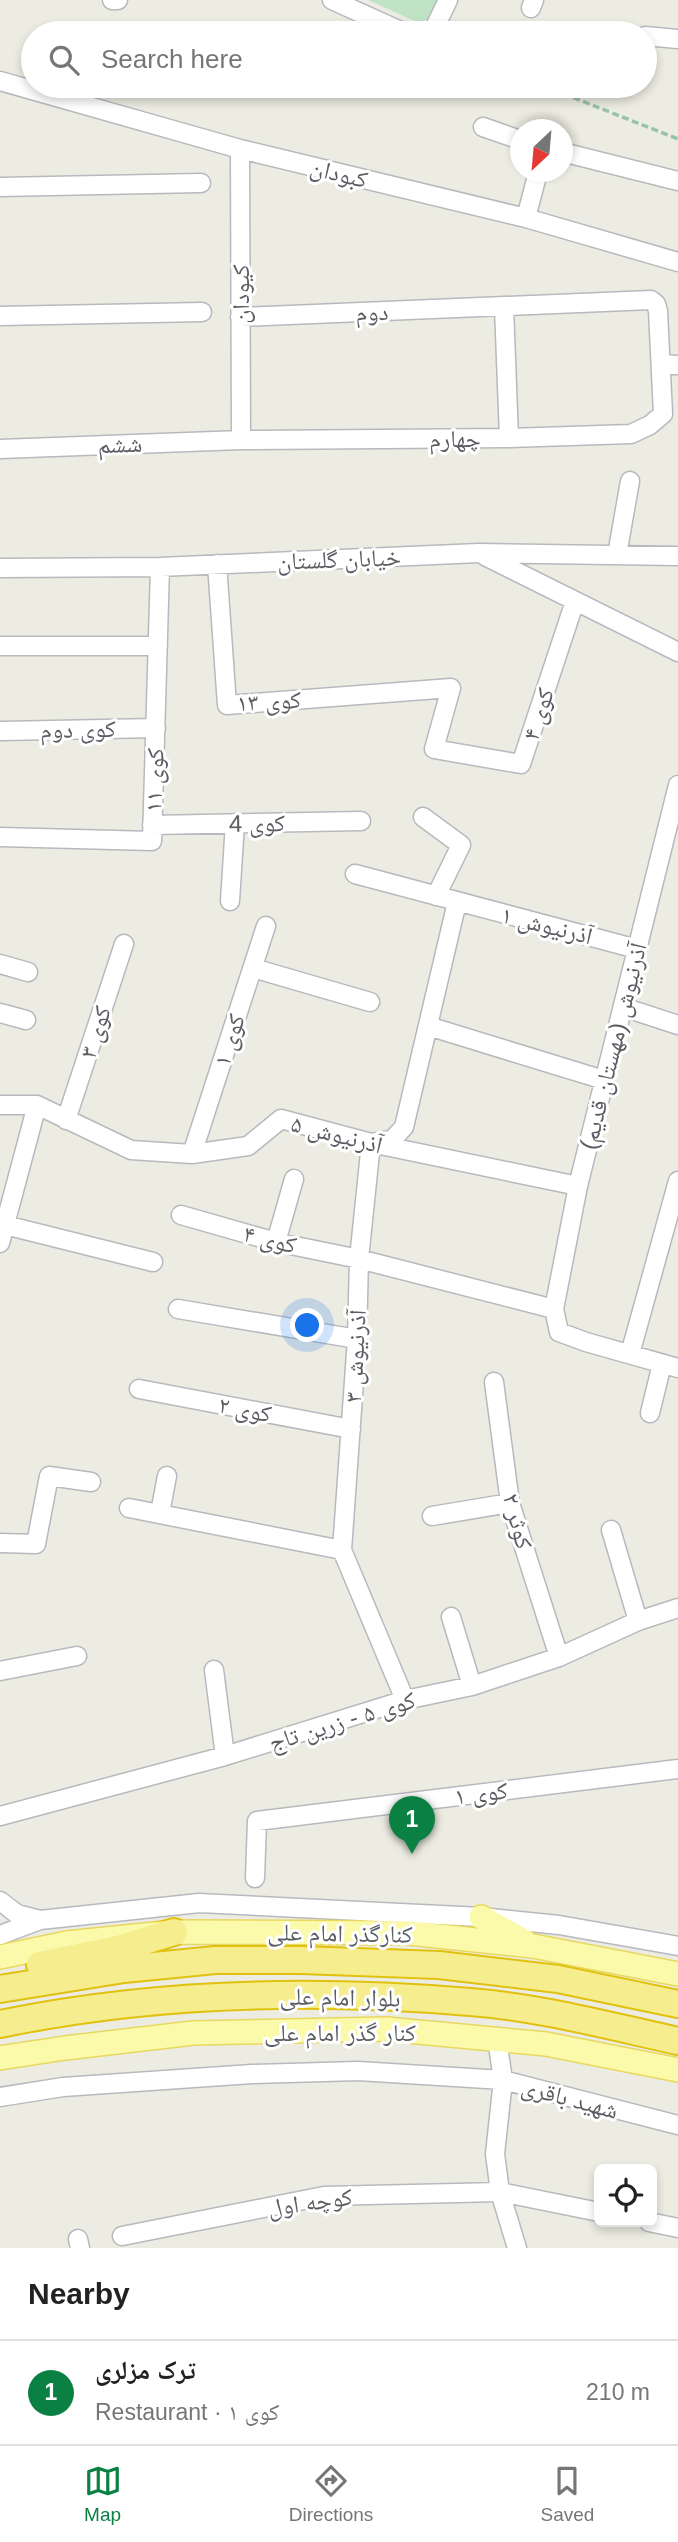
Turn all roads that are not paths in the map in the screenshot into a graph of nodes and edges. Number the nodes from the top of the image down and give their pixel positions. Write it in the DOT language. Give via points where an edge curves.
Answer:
graph roads {
  1 [pos="112,0"];
  2 [pos="118,0"];
  3 [pos="332,0"];
  4 [pos="449,0"];
  5 [pos="378,21"];
  6 [pos="438,21"];
  7 [pos="657,37"];
  8 [pos="678,39"];
  9 [pos="0,80"];
  10 [pos="21,86"];
  11 [pos="63,98"];
  12 [pos="484,127"];
  13 [pos="510,136"];
  14 [pos="240,149"];
  15 [pos="573,155"];
  16 [pos="678,181"];
  17 [pos="535,182"];
  18 [pos="201,183"];
  19 [pos="0,187"];
  20 [pos="526,218"];
  21 [pos="678,262"];
  22 [pos="504,307"];
  23 [pos="202,312"];
  24 [pos="0,316"];
  25 [pos="240,317"];
  26 [pos="669,364"];
  27 [pos="663,414"];
  28 [pos="509,438"];
  29 [pos="241,440"];
  30 [pos="0,449"];
  31 [pos="630,481"];
  32 [pos="479,553"];
  33 [pos="617,555"];
  34 [pos="678,556"];
  35 [pos="217,564"];
  36 [pos="160,567"];
  37 [pos="0,568"];
  38 [pos="575,601"];
  39 [pos="0,646"];
  40 [pos="158,646"];
  41 [pos="678,652"];
  42 [pos="451,688"];
  43 [pos="156,727"];
  44 [pos="1,731"];
  45 [pos="678,785"];
  46 [pos="423,817"];
  47 [pos="361,821"];
  48 [pos="234,823"];
  49 [pos="152,825"];
  50 [pos="0,836"];
  51 [pos="355,874"];
  52 [pos="436,897"];
  53 [pos="230,901"];
  54 [pos="457,902"];
  55 [pos="266,926"];
  56 [pos="124,944"];
  57 [pos="637,948"];
  58 [pos="0,964"];
  59 [pos="253,968"];
  60 [pos="28,972"];
  61 [pos="370,1002"];
  62 [pos="623,1007"];
  63 [pos="0,1013"];
  64 [pos="26,1020"];
  65 [pos="678,1025"];
  66 [pos="428,1026"];
  67 [pos="604,1080"];
  68 [pos="0,1105"];
  69 [pos="37,1105"];
  70 [pos="66,1121"];
  71 [pos="371,1143"];
  72 [pos="192,1154"];
  73 [pos="294,1179"];
  74 [pos="678,1181"];
  75 [pos="578,1186"];
  76 [pos="181,1215"];
  77 [pos="5,1225"];
  78 [pos="276,1242"];
  79 [pos="0,1243"];
  80 [pos="359,1259"];
  81 [pos="153,1262"];
  82 [pos="178,1309"];
  83 [pos="554,1309"];
  84 [pos="357,1339"];
  85 [pos="630,1354"];
  86 [pos="670,1366"];
  87 [pos="494,1382"];
  88 [pos="139,1389"];
  89 [pos="650,1413"];
  90 [pos="351,1429"];
  91 [pos="167,1476"];
  92 [pos="91,1482"];
  93 [pos="510,1503"];
  94 [pos="129,1508"];
  95 [pos="160,1513"];
  96 [pos="432,1516"];
  97 [pos="611,1530"];
  98 [pos="0,1543"];
  99 [pos="342,1550"];
  100 [pos="678,1608"];
  101 [pos="451,1617"];
  102 [pos="638,1622"];
  103 [pos="77,1656"];
  104 [pos="559,1657"];
  105 [pos="214,1670"];
  106 [pos="0,1671"];
  107 [pos="472,1686"];
  108 [pos="405,1700"];
  109 [pos="225,1756"];
  110 [pos="678,1769"];
  111 [pos="0,1816"];
  112 [pos="255,1878"];
  113 [pos="0,1901"];
  114 [pos="481,1917"];
  115 [pos="40,1920"];
  116 [pos="594,1931"];
  117 [pos="174,1932"];
  118 [pos="0,1935"];
  119 [pos="678,1946"];
  120 [pos="543,1948"];
  121 [pos="0,1957"];
  122 [pos="0,1973"];
  123 [pos="678,1974"];
  124 [pos="0,1989"];
  125 [pos="678,2004"];
  126 [pos="0,2024"];
  127 [pos="496,2039"];
  128 [pos="678,2041"];
  129 [pos="0,2058"];
  130 [pos="678,2070"];
  131 [pos="503,2080"];
  132 [pos="0,2097"];
  133 [pos="678,2125"];
  134 [pos="500,2192"];
  135 [pos="594,2211"];
  136 [pos="657,2224"];
  137 [pos="678,2228"];
  138 [pos="122,2236"];
  139 [pos="517,2248"];
  1 -- 2 [label="street"];
  3 -- 5 [label="street"];
  4 -- 6 [label="street"];
  7 -- 8 [label="street"];
  9 -- 10 [label="street, کبودان"];
  11 -- 14 [label="street, کبودان"];
  12 -- 13 [label="street"];
  14 -- 20 [label="street, کبودان"];
  14 -- 25 [label="street, کیودان"];
  15 -- 16 [label="street"];
  17 -- 20 [label="street"];
  18 -- 19 [label="street"];
  20 -- 21 [label="street, کبودان"];
  22 -- 25 [label="street, دوم"];
  22 -- 26 [label="street, دوم" via="651,300 658,310"];
  22 -- 28 [label="street"];
  23 -- 24 [label="street"];
  25 -- 29 [label="street, کیودان"];
  26 -- 27 [label="street, دوم"];
  27 -- 28 [label="street, چهارم" via="631,434"];
  28 -- 29 [label="street, چهارم"];
  29 -- 30 [label="street, ششم"];
  31 -- 33 [label="street"];
  32 -- 33 [label="street, خیابان گلستان"];
  32 -- 35 [label="street, خیابان گلستان"];
  32 -- 38 [label="street"];
  33 -- 34 [label="street, خیابان گلستان"];
  35 -- 36 [label="street, خیابان گلستان"];
  35 -- 42 [label="street, کوی ۱۳" via="227,705"];
  36 -- 37 [label="street, خیابان گلستان"];
  36 -- 40 [label="street, کوی ۱۱"];
  38 -- 41 [label="street"];
  38 -- 42 [label="street, کوی ۴" via="522,764 434,749"];
  39 -- 40 [label="street"];
  40 -- 43 [label="street, کوی ۱۱"];
  43 -- 44 [label="street, کوی دوم"];
  43 -- 49 [label="street, کوی ۱۱"];
  45 -- 57 [label="street, آذرنیوش (مهستان قدیم)"];
  46 -- 52 [label="street" via="461,845"];
  47 -- 48 [label="street, کوی 4"];
  48 -- 49 [label="street, کوی 4"];
  48 -- 53 [label="street"];
  49 -- 50 [label="street, کوی ۱۱" via="152,841"];
  51 -- 52 [label="street, آذرنیوش ۱"];
  52 -- 54 [label="street, آذرنیوش ۱"];
  54 -- 57 [label="street, آذرنیوش ۱"];
  54 -- 66 [label="street"];
  55 -- 59 [label="street, کوی ۱"];
  56 -- 70 [label="street, کوی ۳"];
  57 -- 62 [label="street, آذرنیوش (مهستان قدیم)"];
  58 -- 60 [label="street"];
  59 -- 61 [label="street"];
  59 -- 72 [label="street, کوی ۱"];
  62 -- 65 [label="street"];
  62 -- 67 [label="street, آذرنیوش (مهستان قدیم)"];
  63 -- 64 [label="street"];
  66 -- 67 [label="street"];
  66 -- 71 [label="street" via="404,1127 392,1140"];
  67 -- 75 [label="street, آذرنیوش (مهستان قدیم)"];
  68 -- 69 [label="street"];
  69 -- 70 [label="street, آذرنیوش ۵"];
  69 -- 77 [label="street"];
  70 -- 72 [label="street, آذرنیوش ۵" via="131,1150"];
  71 -- 72 [label="street, آذرنیوش ۵" via="281,1119 248,1146"];
  71 -- 75 [label="street, آذرنیوش ۵"];
  71 -- 80 [label="street, آذرنیوش ۳"];
  73 -- 78 [label="street"];
  74 -- 85 [label="street"];
  75 -- 83 [label="street, آذرنیوش (مهستان قدیم)"];
  76 -- 78 [label="street, کوی ۴"];
  77 -- 79 [label="street"];
  77 -- 81 [label="street"];
  78 -- 80 [label="street, کوی ۴"];
  80 -- 83 [label="street"];
  80 -- 84 [label="street, آذرنیوش ۳"];
  82 -- 84 [label="street"];
  83 -- 85 [label="street" via="559,1332"];
  84 -- 90 [label="street, آذرنیوش ۳"];
  85 -- 86 [label="street"];
  86 -- 89 [label="street"];
  87 -- 93 [label="street, کوثر ۲"];
  88 -- 90 [label="street, کوی ۲"];
  90 -- 99 [label="street, آذرنیوش ۳"];
  91 -- 95 [label="street"];
  92 -- 98 [label="street" via="49,1476 36,1544"];
  93 -- 96 [label="street"];
  93 -- 104 [label="street, کوثر ۲"];
  94 -- 95 [label="street"];
  95 -- 99 [label="street"];
  97 -- 102 [label="street"];
  99 -- 108 [label="street, آذرنیوش ۳"];
  100 -- 102 [label="street, کوی ۵ - زرین تاج"];
  101 -- 107 [label="street"];
  102 -- 104 [label="street, کوی ۵ - زرین تاج"];
  103 -- 106 [label="street"];
  104 -- 107 [label="street, کوی ۵ - زرین تاج"];
  105 -- 109 [label="street"];
  107 -- 108 [label="street, کوی ۵ - زرین تاج"];
  108 -- 109 [label="street, کوی ۵ - زرین تاج"];
  109 -- 111 [label="street, کوی ۵ - زرین تاج"];
  110 -- 112 [label="street, کوی ۱" via="257,1821"];
  113 -- 115 [label="street" via="17,1914"];
  114 -- 115 [label="street" via="200,1903"];
  114 -- 116 [label="street"];
  114 -- 120 [label="main road"];
  115 -- 118 [label="street"];
  116 -- 119 [label="street"];
  116 -- 120 [label="street"];
  117 -- 120 [label="main road, کنارگذر امام علی" via="409,1933"];
  117 -- 121 [label="main road, کنارگذر امام علی" via="67,1942"];
  117 -- 122 [label="highway" via="118,1949"];
  120 -- 123 [label="main road, کنارگذر امام علی"];
  124 -- 125 [label="highway, بلوار امام علی" via="124,1969 215,1961 301,1961 439,1965 558,1979"];
  126 -- 128 [label="highway, بلوار امام علی" via="144,2001 299,1994 471,2002"];
  127 -- 129 [label="main road, کنار گذر امام علی" via="386,2029 193,2033"];
  127 -- 130 [label="main road, کنار گذر امام علی"];
  127 -- 131 [label="street, شهید باقری"];
  131 -- 132 [label="street" via="358,2071 265,2074 63,2087"];
  131 -- 133 [label="street, شهید باقری"];
  131 -- 134 [label="street" via="495,2154"];
  134 -- 135 [label="street"];
  134 -- 138 [label="street, کوچه اول" via="324,2196"];
  134 -- 139 [label="street"];
  136 -- 137 [label="street"];
}
